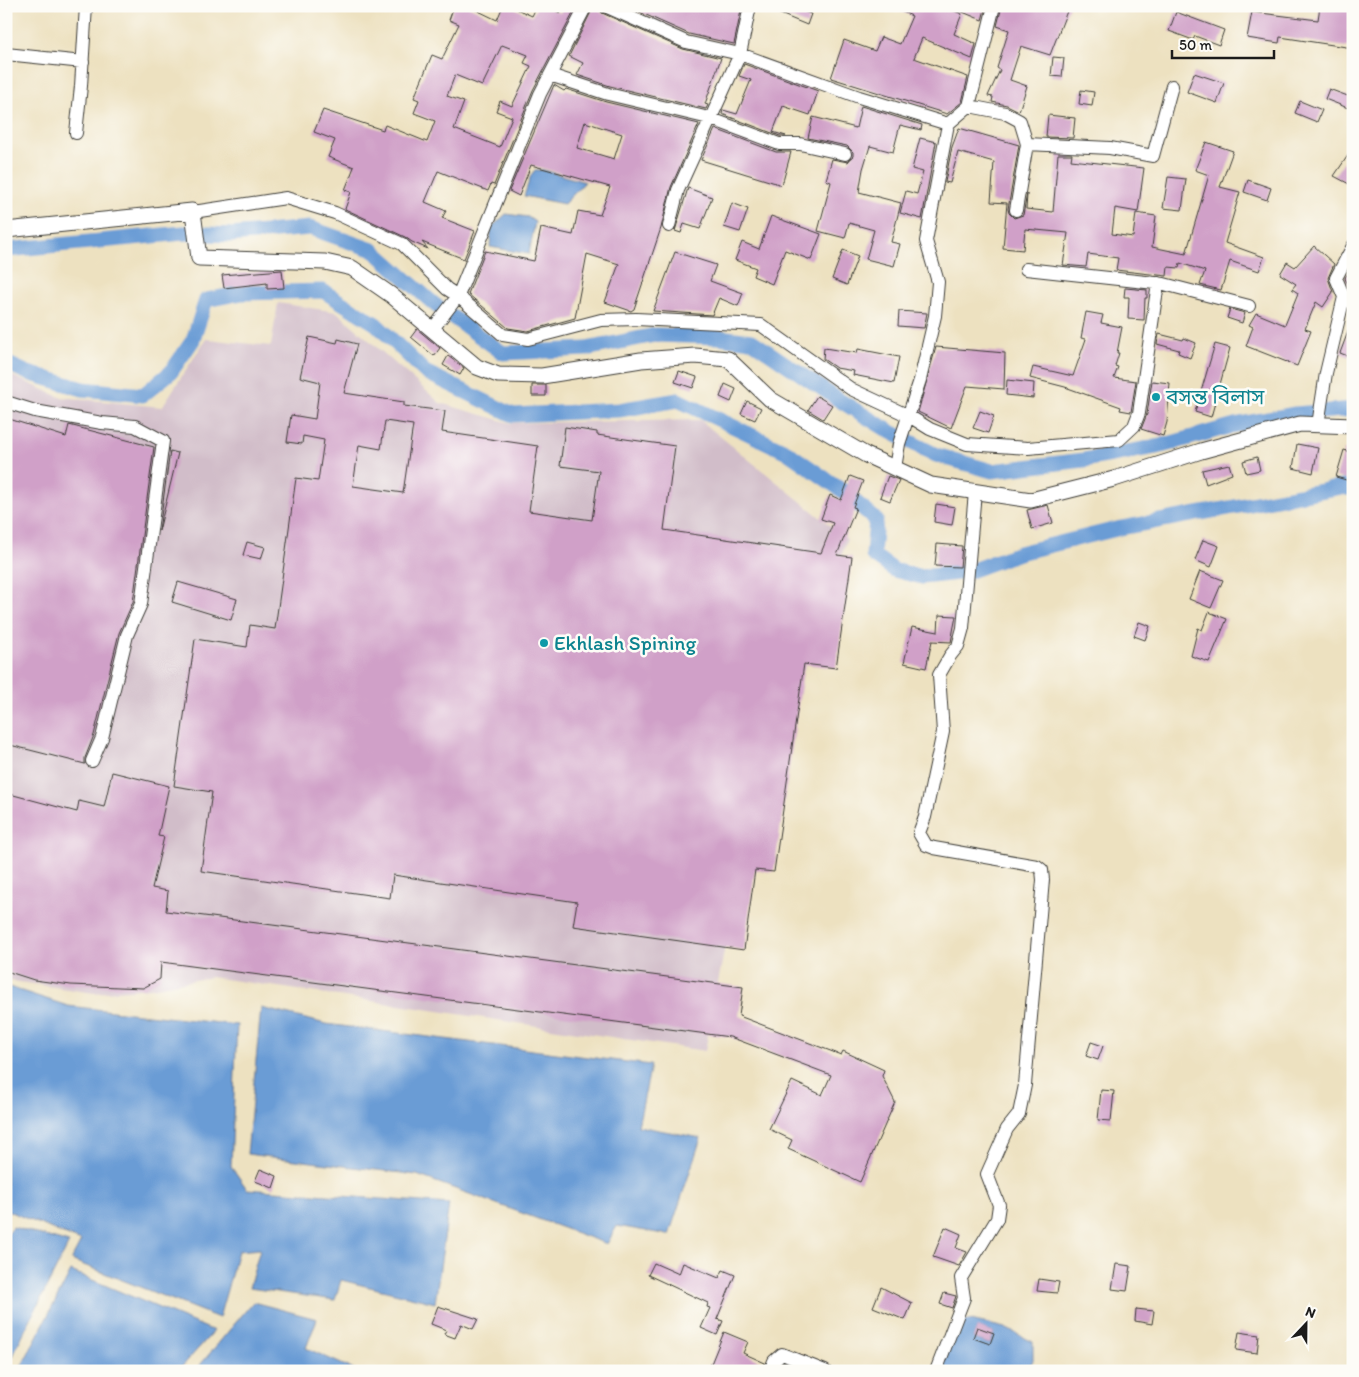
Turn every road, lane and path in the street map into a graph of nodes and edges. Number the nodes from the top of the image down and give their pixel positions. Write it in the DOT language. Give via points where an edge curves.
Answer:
graph roads {
  1 [pos="86,6"];
  2 [pos="586,6"];
  3 [pos="605,6"];
  4 [pos="750,6"];
  5 [pos="994,6"];
  6 [pos="6,54"];
  7 [pos="740,54"];
  8 [pos="83,62"];
  9 [pos="550,75"];
  10 [pos="1172,86"];
  11 [pos="969,106"];
  12 [pos="709,118"];
  13 [pos="948,124"];
  14 [pos="76,133"];
  15 [pos="1027,144"];
  16 [pos="845,154"];
  17 [pos="1016,210"];
  18 [pos="192,211"];
  19 [pos="669,226"];
  20 [pos="6,230"];
  21 [pos="1353,246"];
  22 [pos="1348,266"];
  23 [pos="1026,269"];
  24 [pos="1158,283"];
  25 [pos="457,299"];
  26 [pos="1249,306"];
  27 [pos="432,330"];
  28 [pos="6,402"];
  29 [pos="908,418"];
  30 [pos="1318,425"];
  31 [pos="1353,426"];
  32 [pos="895,468"];
  33 [pos="975,492"];
  34 [pos="92,761"];
  35 [pos="770,1371"];
  36 [pos="825,1371"];
  37 [pos="936,1371"];
  1 -- 8 [label="street"];
  2 -- 9 [label="street"];
  3 -- 7 [label="street" via="686,42"];
  4 -- 7 [label="street"];
  5 -- 11 [label="street"];
  6 -- 8 [label="street"];
  7 -- 12 [label="street"];
  7 -- 13 [label="street" via="859,97"];
  8 -- 14 [label="street"];
  9 -- 12 [label="street" via="608,94"];
  9 -- 25 [label="street"];
  10 -- 15 [label="street" via="1153,156 1110,148"];
  11 -- 13 [label="street"];
  11 -- 15 [label="street" via="1005,113 1020,121"];
  12 -- 16 [label="street" via="779,144 800,144"];
  12 -- 19 [label="street" via="678,190"];
  13 -- 29 [label="street" via="926,241 938,282 934,316"];
  15 -- 17 [label="street"];
  18 -- 20 [label="street"];
  18 -- 25 [label="street" via="286,198 335,213 402,244"];
  18 -- 27 [label="street" via="199,258 325,262 352,268 391,295"];
  21 -- 22 [label="street"];
  22 -- 30 [label="street" via="1336,278 1344,297 1326,373"];
  23 -- 24 [label="street"];
  24 -- 26 [label="street"];
  24 -- 29 [label="street" via="1139,413 1134,426 1119,440 1028,448 966,444"];
  25 -- 27 [label="street"];
  25 -- 29 [label="street" via="503,335 528,339 601,320 760,325 851,388"];
  27 -- 32 [label="street" via="477,367 498,375 542,376 641,360 695,356 728,359 770,399 866,455"];
  28 -- 34 [label="street" via="35,411 135,426 163,441 141,604 127,635 102,738"];
  29 -- 32 [label="street"];
  30 -- 31 [label="street"];
  30 -- 33 [label="street" via="1300,424 1031,500"];
  32 -- 33 [label="street" via="931,485"];
  33 -- 37 [label="street" via="962,628 958,646 939,675 943,732 926,817 919,833 926,845 934,848 1037,866 1042,870 1043,880 1025,1085 1019,1114 1007,1128 987,1174 999,1205 997,1219 961,1278 964,1298"];
  35 -- 36 [label="street" via="782,1354"];
}
